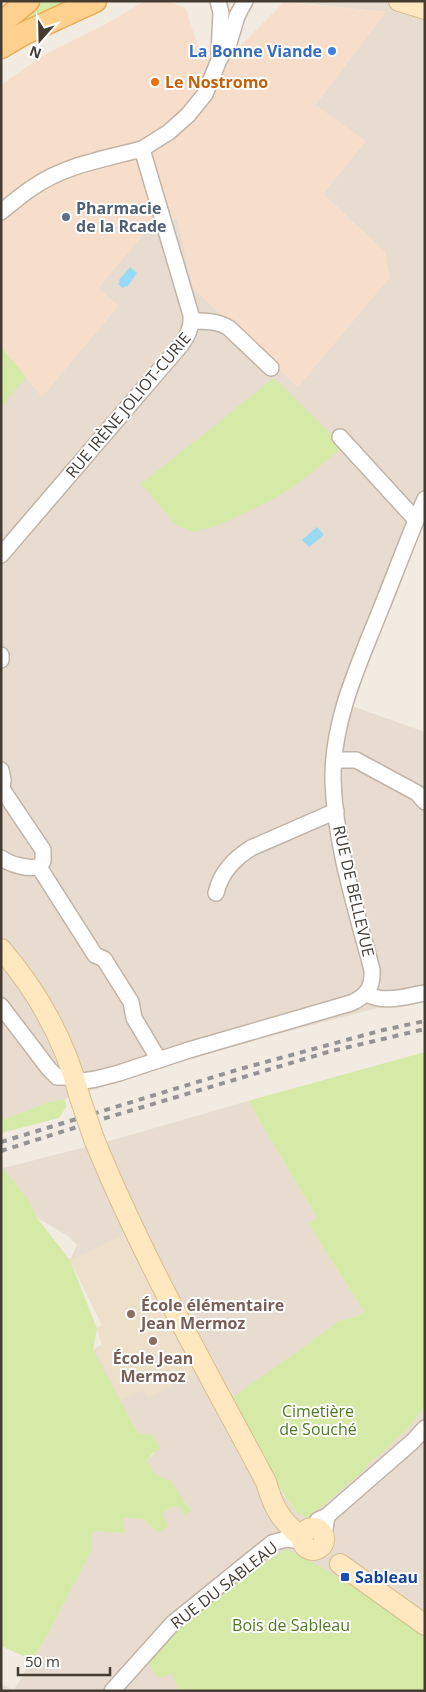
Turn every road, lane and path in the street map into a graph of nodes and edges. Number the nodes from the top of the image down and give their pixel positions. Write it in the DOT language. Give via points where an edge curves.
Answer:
graph roads {
  1 [pos="12,1"];
  2 [pos="28,1"];
  3 [pos="96,1"];
  4 [pos="218,1"];
  5 [pos="245,1"];
  6 [pos="399,1"];
  7 [pos="1,9"];
  8 [pos="425,9"];
  9 [pos="1,22"];
  10 [pos="1,46"];
  11 [pos="219,60"];
  12 [pos="142,149"];
  13 [pos="1,212"];
  14 [pos="192,321"];
  15 [pos="271,368"];
  16 [pos="340,437"];
  17 [pos="425,499"];
  18 [pos="416,520"];
  19 [pos="1,555"];
  20 [pos="1,655"];
  21 [pos="1,660"];
  22 [pos="334,760"];
  23 [pos="1,770"];
  24 [pos="2,789"];
  25 [pos="425,802"];
  26 [pos="336,811"];
  27 [pos="1,858"];
  28 [pos="40,867"];
  29 [pos="216,892"];
  30 [pos="1,949"];
  31 [pos="425,993"];
  32 [pos="367,994"];
  33 [pos="1,1006"];
  34 [pos="159,1060"];
  35 [pos="78,1089"];
  36 [pos="425,1428"];
  37 [pos="315,1535"];
  38 [pos="425,1625"];
  39 [pos="112,1691"];
  1 -- 7 [label="main road"];
  2 -- 9 [label="main road"];
  3 -- 10 [label="main road"];
  4 -- 11 [label="street" via="221,12"];
  5 -- 11 [label="street"];
  6 -- 8 [label="street"];
  11 -- 12 [label="street" via="205,94 188,114 169,132"];
  12 -- 13 [label="street" via="62,171 33,187"];
  12 -- 14 [label="street, RUE IRÈNE JOLIOT-CURIE"];
  14 -- 15 [label="street" via="224,324"];
  14 -- 19 [label="street, RUE IRÈNE JOLIOT-CURIE" via="181,345"];
  16 -- 18 [label="street"];
  17 -- 18 [label="street, RUE DE BELLEVUE"];
  18 -- 22 [label="street, RUE DE BELLEVUE" via="346,698"];
  20 -- 21 [label="street"];
  22 -- 25 [label="street" via="356,760 417,793"];
  22 -- 26 [label="street, RUE DE BELLEVUE"];
  23 -- 24 [label="street"];
  24 -- 28 [label="street" via="43,850"];
  26 -- 29 [label="street" via="251,848 221,877"];
  26 -- 32 [label="street, RUE DE BELLEVUE" via="372,970"];
  27 -- 28 [label="street" via="7,862"];
  28 -- 34 [label="street" via="95,955 104,959"];
  30 -- 35 [label="street" via="44,1009 67,1055"];
  31 -- 32 [label="street" via="387,1000"];
  32 -- 34 [label="street" via="351,1003"];
  33 -- 35 [label="street" via="49,1069 57,1077 66,1077"];
  34 -- 35 [label="street" via="83,1081"];
  35 -- 37 [label="street, bridge" via="94,1139 119,1197 173,1308 266,1482 292,1519"];
  36 -- 37 [label="street"];
  37 -- 38 [label="street" via="327,1559 340,1564"];
  37 -- 39 [label="street, RUE DU SABLEAU" via="272,1543 173,1622"];
}
